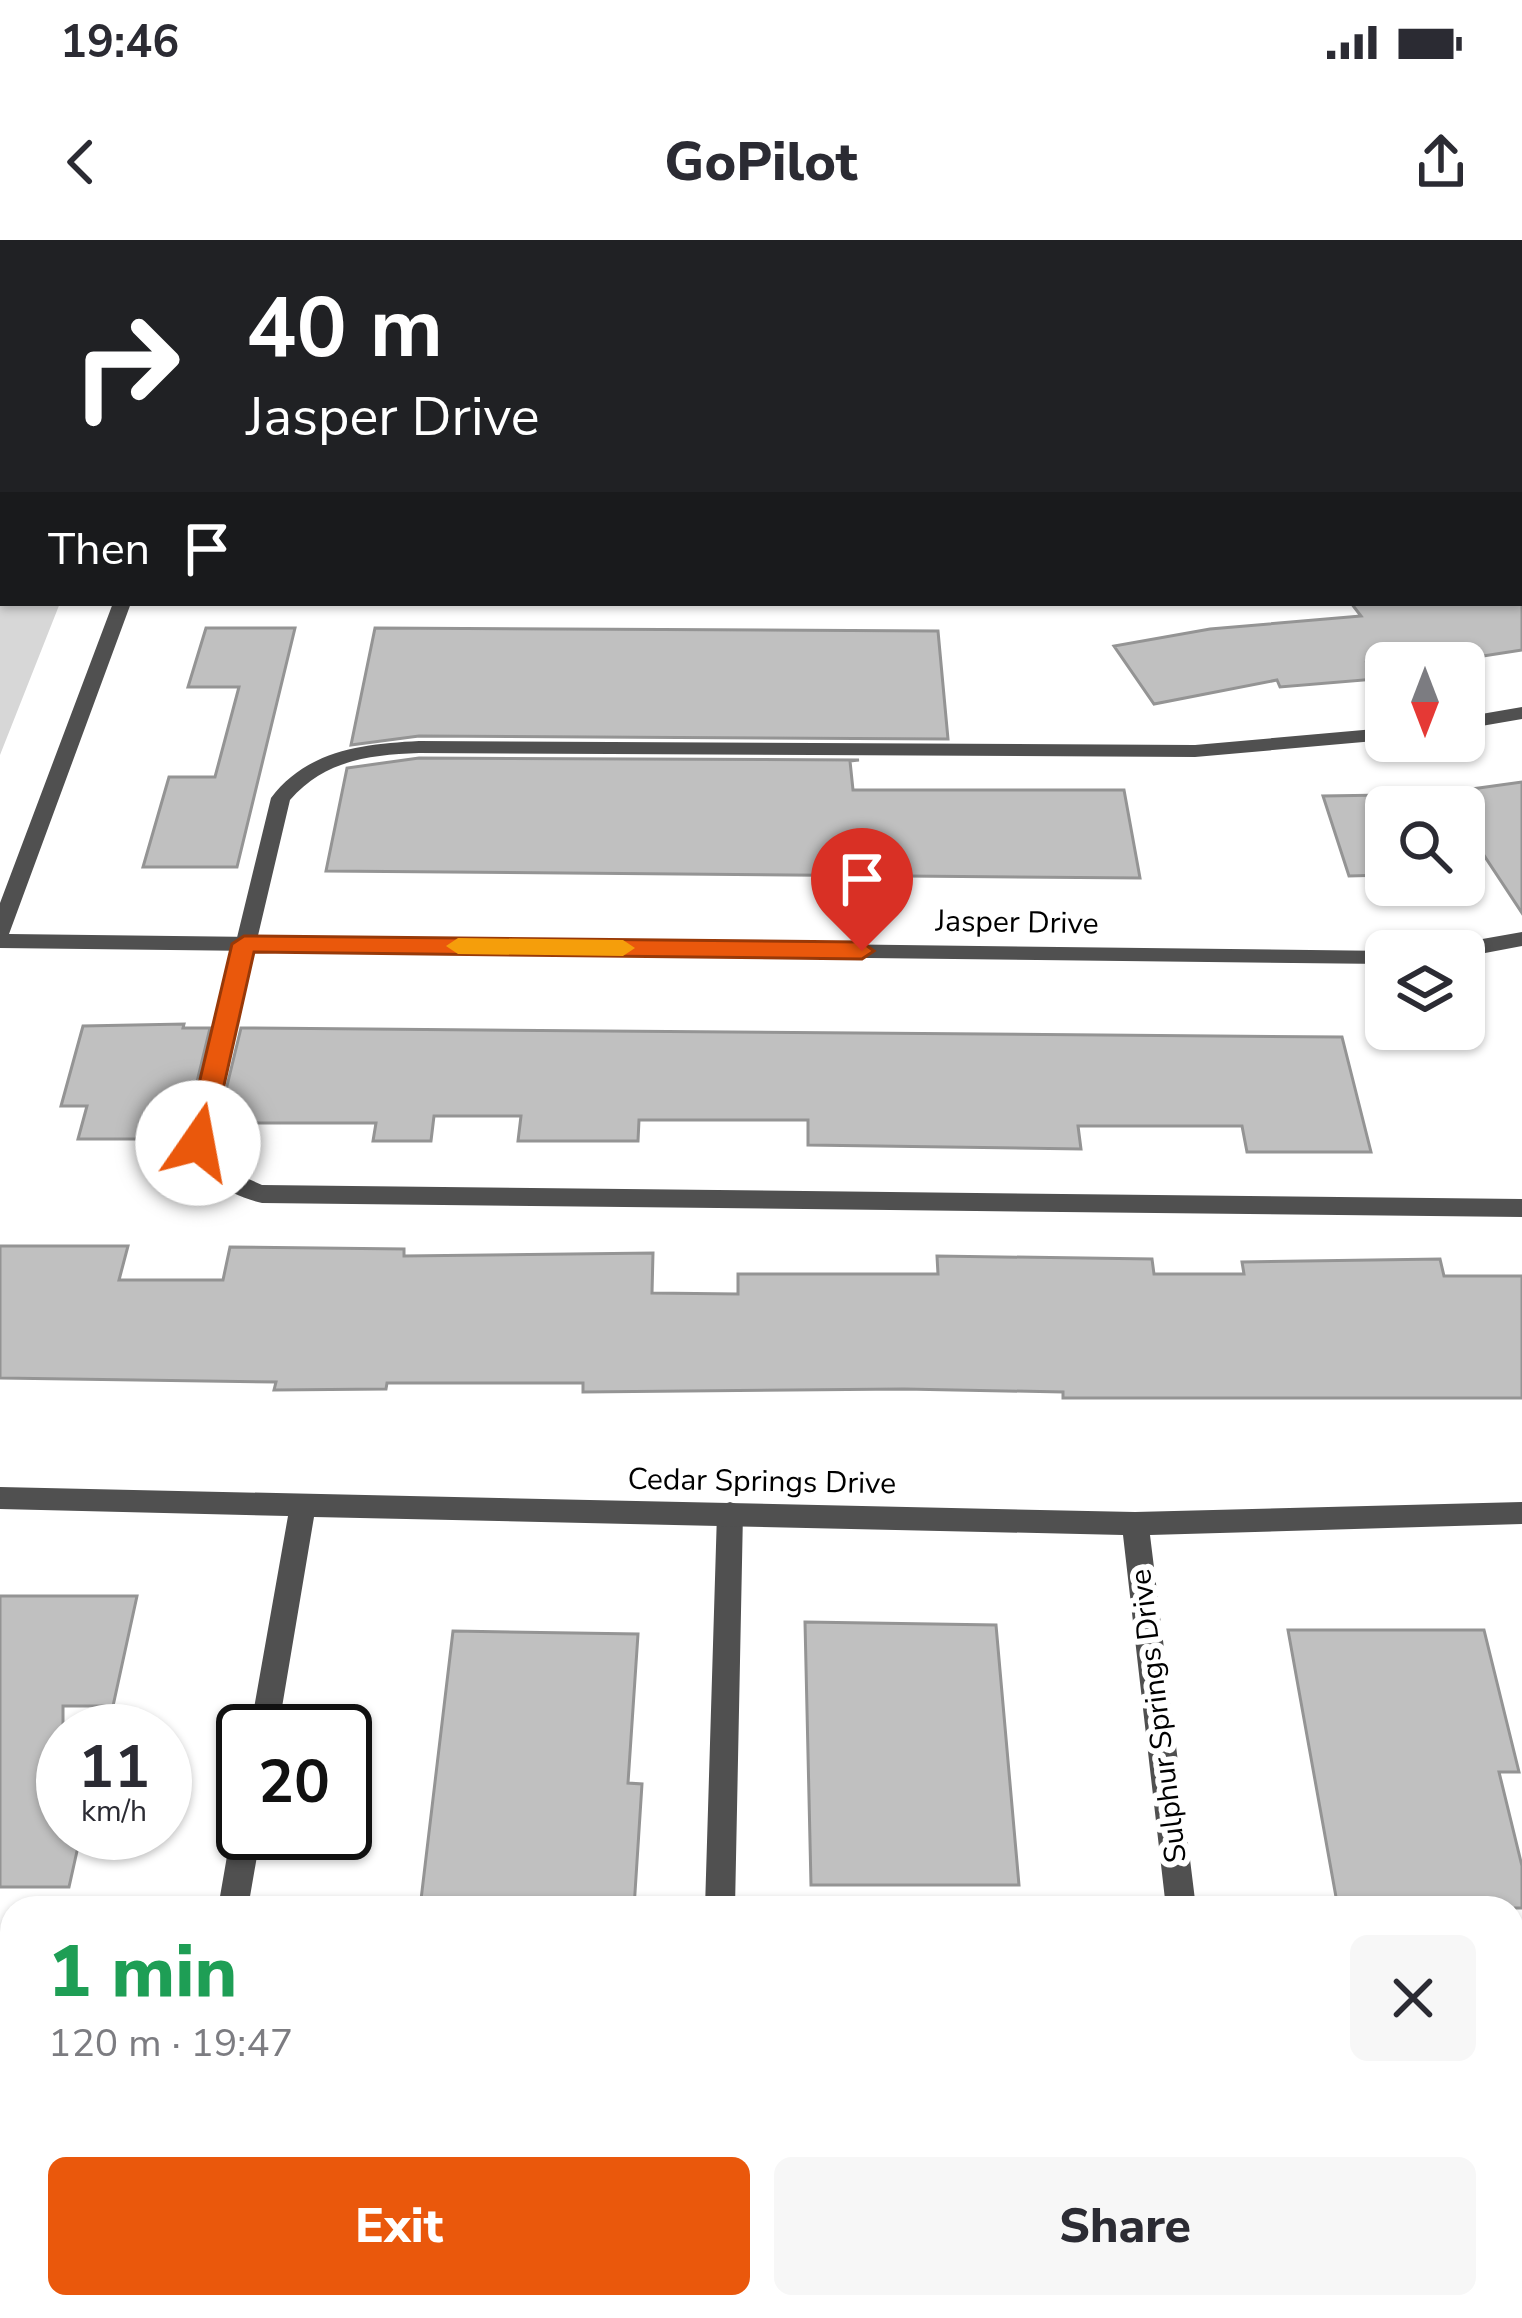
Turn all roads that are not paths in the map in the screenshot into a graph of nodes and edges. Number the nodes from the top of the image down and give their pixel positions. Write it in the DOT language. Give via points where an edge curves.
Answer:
graph roads {
  1 [pos="121,606"];
  2 [pos="1522,713"];
  3 [pos="1485,719"];
  4 [pos="1365,736"];
  5 [pos="0,931"];
  6 [pos="1522,939"];
  7 [pos="0,941"];
  8 [pos="244,944"];
  9 [pos="1485,946"];
  10 [pos="1365,957"];
  11 [pos="1522,1208"];
  12 [pos="0,1498"];
  13 [pos="303,1502"];
  14 [pos="730,1513"];
  15 [pos="1522,1513"];
  16 [pos="1135,1524"];
  17 [pos="269,1704"];
  18 [pos="241,1860"];
  19 [pos="235,1896"];
  20 [pos="720,1896"];
  21 [pos="1180,1896"];
  1 -- 5 [label="street"];
  2 -- 3 [label="street"];
  4 -- 8 [label="street" via="1195,751 369,749 308,770 281,798"];
  6 -- 9 [label="street"];
  7 -- 8 [label="street, Jasper Drive"];
  8 -- 10 [label="street, Jasper Drive"];
  8 -- 11 [label="street" via="198,1143 213,1170 244,1190"];
  12 -- 13 [label="street, Cedar Springs Drive"];
  13 -- 14 [label="street, Cedar Springs Drive"];
  13 -- 17 [label="street"];
  14 -- 16 [label="street, Cedar Springs Drive"];
  14 -- 20 [label="street"];
  15 -- 16 [label="street, Cedar Springs Drive"];
  16 -- 21 [label="street, Sulphur Springs Drive"];
  18 -- 19 [label="street"];
}
